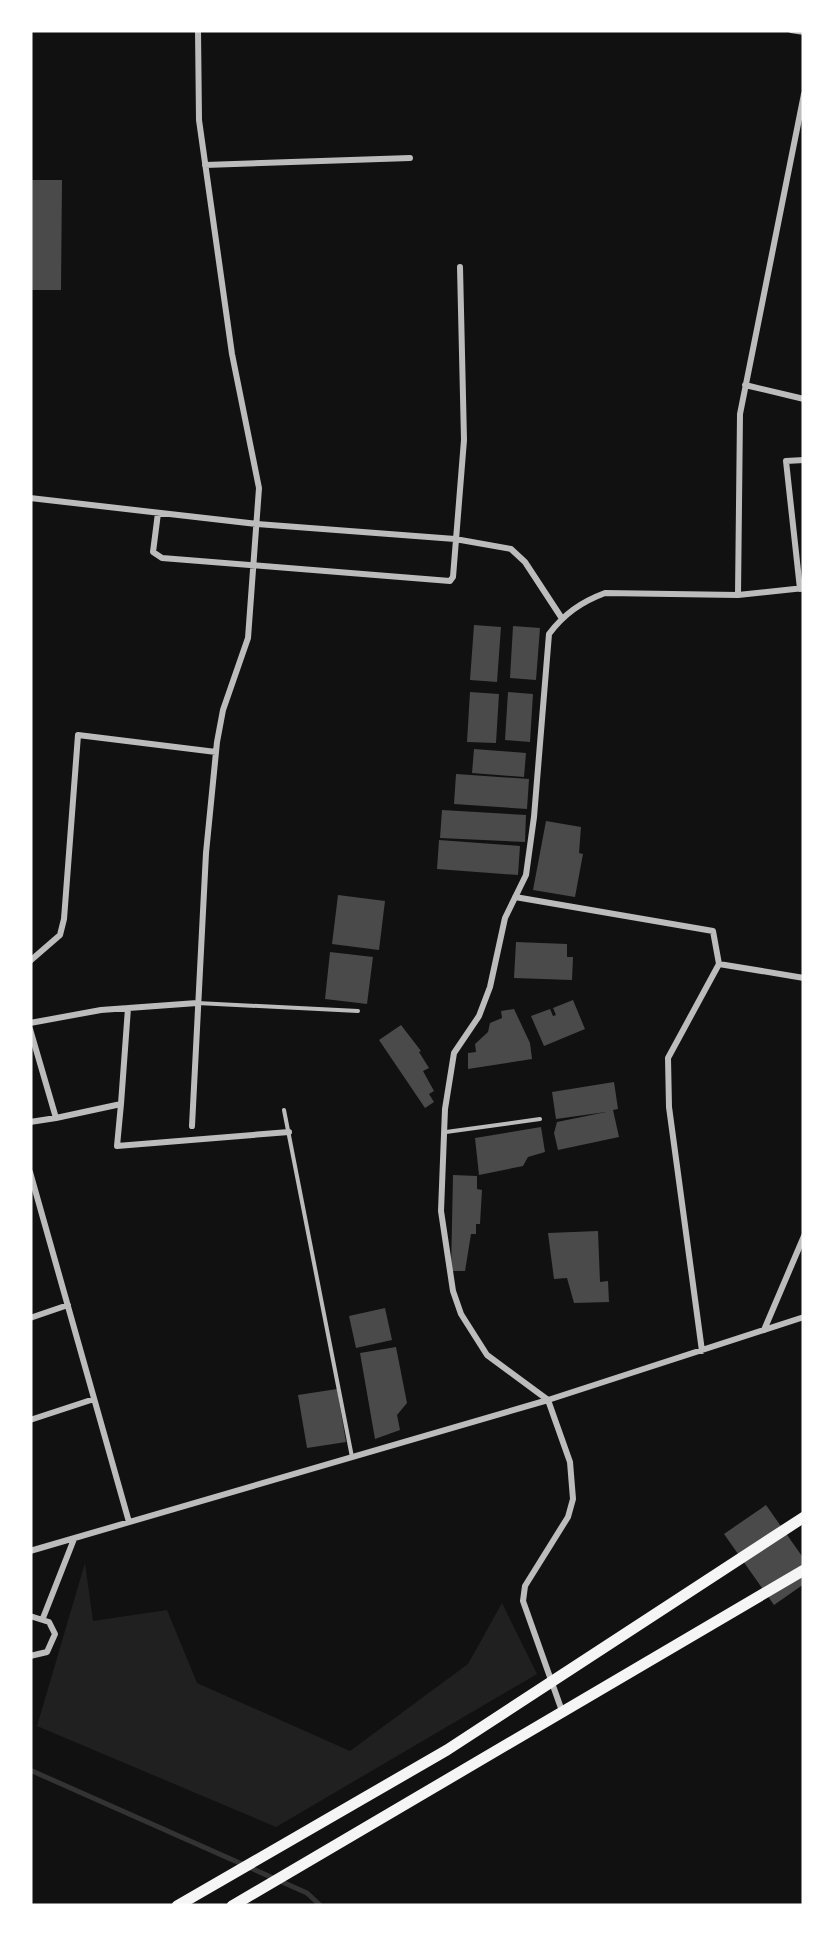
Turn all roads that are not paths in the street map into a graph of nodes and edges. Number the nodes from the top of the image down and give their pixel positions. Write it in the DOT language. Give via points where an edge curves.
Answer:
graph roads {
  1 [pos="198,30"];
  2 [pos="790,30"];
  3 [pos="804,32"];
  4 [pos="804,94"];
  5 [pos="410,158"];
  6 [pos="205,164"];
  7 [pos="460,268"];
  8 [pos="745,385"];
  9 [pos="804,399"];
  10 [pos="804,460"];
  11 [pos="30,498"];
  12 [pos="158,512"];
  13 [pos="258,524"];
  14 [pos="455,539"];
  15 [pos="255,565"];
  16 [pos="802,588"];
  17 [pos="738,595"];
  18 [pos="561,617"];
  19 [pos="216,752"];
  20 [pos="515,898"];
  21 [pos="30,961"];
  22 [pos="719,964"];
  23 [pos="804,978"];
  24 [pos="197,1003"];
  25 [pos="128,1008"];
  26 [pos="358,1011"];
  27 [pos="30,1026"];
  28 [pos="122,1104"];
  29 [pos="284,1110"];
  30 [pos="56,1118"];
  31 [pos="540,1118"];
  32 [pos="30,1122"];
  33 [pos="192,1126"];
  34 [pos="289,1132"];
  35 [pos="445,1132"];
  36 [pos="30,1172"];
  37 [pos="804,1236"];
  38 [pos="68,1305"];
  39 [pos="30,1318"];
  40 [pos="804,1318"];
  41 [pos="763,1331"];
  42 [pos="702,1351"];
  43 [pos="94,1399"];
  44 [pos="548,1400"];
  45 [pos="30,1420"];
  46 [pos="352,1457"];
  47 [pos="804,1518"];
  48 [pos="129,1522"];
  49 [pos="75,1538"];
  50 [pos="30,1551"];
  51 [pos="804,1570"];
  52 [pos="30,1616"];
  53 [pos="43,1618"];
  54 [pos="30,1656"];
  55 [pos="550,1684"];
  56 [pos="563,1713"];
  57 [pos="178,1906"];
  58 [pos="232,1906"];
  1 -- 6 [label="street"];
  2 -- 3 [label="street"];
  4 -- 8 [label="street"];
  5 -- 6 [label="street"];
  6 -- 13 [label="street" via="232,354 260,488"];
  7 -- 14 [label="street" via="464,440"];
  8 -- 9 [label="street"];
  8 -- 17 [label="street"];
  10 -- 16 [label="street" via="786,461"];
  11 -- 12 [label="street"];
  12 -- 13 [label="street"];
  12 -- 15 [label="street" via="153,552 162,558"];
  13 -- 14 [label="street"];
  13 -- 15 [label="street"];
  14 -- 15 [label="street" via="450,581"];
  14 -- 18 [label="street" via="511,549"];
  15 -- 19 [label="street" via="248,638"];
  16 -- 17 [label="street"];
  17 -- 18 [label="street" via="605,594"];
  18 -- 20 [label="street" via="549,634 534,817 526,875"];
  19 -- 21 [label="street" via="78,735 64,919 60,935"];
  19 -- 24 [label="street"];
  20 -- 22 [label="street" via="713,931"];
  20 -- 35 [label="street" via="479,1016 454,1053"];
  22 -- 23 [label="street"];
  22 -- 42 [label="street" via="668,1058"];
  24 -- 25 [label="street"];
  24 -- 26 [label="lane"];
  24 -- 33 [label="street"];
  25 -- 27 [label="street"];
  25 -- 28 [label="street"];
  27 -- 30 [label="street"];
  28 -- 30 [label="street"];
  28 -- 34 [label="street" via="118,1146"];
  29 -- 34 [label="lane"];
  30 -- 32 [label="street"];
  31 -- 35 [label="lane"];
  34 -- 46 [label="lane"];
  35 -- 44 [label="street" via="441,1211 460,1314 487,1355"];
  36 -- 38 [label="street"];
  37 -- 41 [label="street"];
  38 -- 39 [label="street"];
  38 -- 43 [label="street"];
  40 -- 41 [label="street"];
  41 -- 42 [label="street"];
  42 -- 44 [label="street"];
  43 -- 45 [label="street"];
  43 -- 48 [label="street"];
  44 -- 46 [label="street"];
  44 -- 55 [label="street" via="570,1462 574,1499 525,1586 524,1601"];
  46 -- 48 [label="street"];
  47 -- 55 [label="highway"];
  48 -- 49 [label="street"];
  49 -- 50 [label="street"];
  49 -- 53 [label="street"];
  51 -- 56 [label="highway"];
  52 -- 53 [label="street"];
  53 -- 54 [label="street" via="54,1640 48,1652"];
  55 -- 56 [label="street"];
  55 -- 57 [label="highway"];
  56 -- 58 [label="highway"];
}
